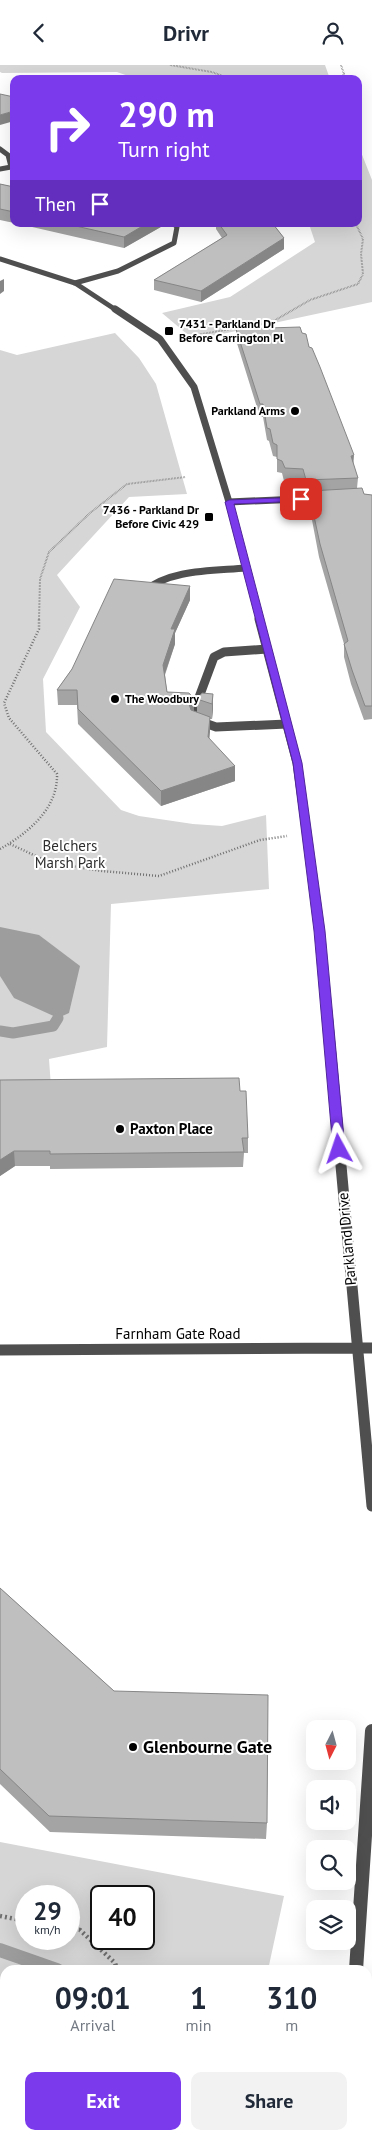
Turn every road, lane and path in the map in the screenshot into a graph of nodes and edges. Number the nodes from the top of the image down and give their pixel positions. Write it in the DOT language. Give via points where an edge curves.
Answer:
graph roads {
  1 [pos="170,65"];
  2 [pos="220,75"];
  3 [pos="0,149"];
  4 [pos="10,161"];
  5 [pos="177,227"];
  6 [pos="357,227"];
  7 [pos="0,259"];
  8 [pos="75,283"];
  9 [pos="160,339"];
  10 [pos="186,477"];
  11 [pos="334,497"];
  12 [pos="229,502"];
  13 [pos="246,568"];
  14 [pos="143,592"];
  15 [pos="267,649"];
  16 [pos="195,708"];
  17 [pos="195,720"];
  18 [pos="287,724"];
  19 [pos="307,833"];
  20 [pos="10,844"];
  21 [pos="0,849"];
  22 [pos="357,1348"];
  23 [pos="372,1348"];
  24 [pos="0,1350"];
  25 [pos="372,1506"];
  26 [pos="372,1731"];
  27 [pos="0,1916"];
  28 [pos="15,1919"];
  29 [pos="80,1930"];
  30 [pos="116,1965"];
  31 [pos="355,1965"];
  1 -- 2 [label="path"];
  3 -- 4 [label="street"];
  5 -- 8 [label="street" via="174,243 118,271"];
  6 -- 9 [label="path" via="363,239 363,274 358,284 310,300 272,322 197,336"];
  7 -- 8 [label="street, Parkland Drive"];
  8 -- 9 [label="street, Parkland Drive"];
  9 -- 12 [label="street, Parkland Drive" via="194,387"];
  10 -- 20 [label="path" via="127,483 49,552 40,579 39,629 4,703 9,718 57,774 59,781 49,809"];
  11 -- 12 [label="street"];
  12 -- 13 [label="street, Parkland Drive"];
  13 -- 14 [label="street" via="190,573 154,582"];
  13 -- 15 [label="street, Parkland Drive"];
  15 -- 16 [label="street" via="224,652 214,657"];
  15 -- 18 [label="street, Parkland Drive"];
  17 -- 18 [label="street" via="216,727"];
  18 -- 19 [label="street, Parkland Drive" via="297,763"];
  19 -- 20 [label="path" via="260,840 159,876 51,863"];
  19 -- 22 [label="street, Parkland Drive" via="320,931"];
  20 -- 21 [label="path"];
  22 -- 23 [label="street, Farnham Gate Road"];
  22 -- 24 [label="street, Farnham Gate Road"];
  22 -- 25 [label="street, Parkland Drive"];
  26 -- 31 [label="street"];
  27 -- 28 [label="path"];
  29 -- 30 [label="path"];
}
